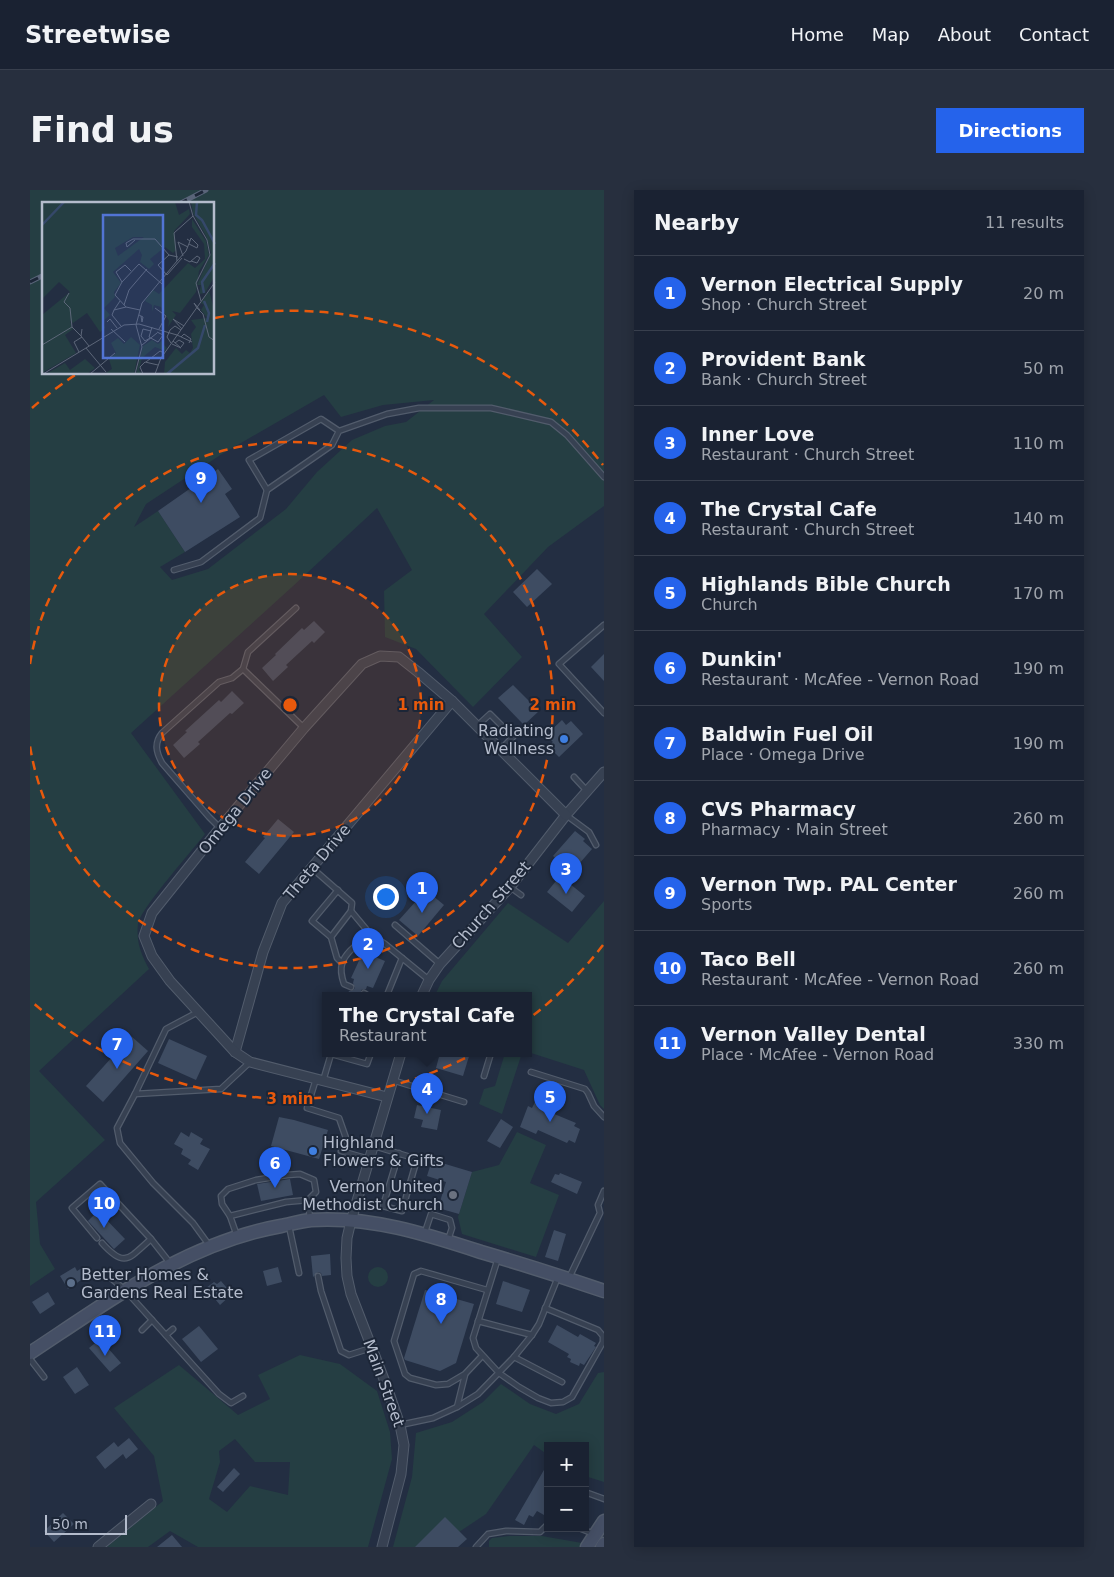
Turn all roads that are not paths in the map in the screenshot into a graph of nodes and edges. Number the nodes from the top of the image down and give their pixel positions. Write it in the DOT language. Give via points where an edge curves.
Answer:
graph roads {
  1 [pos="339,431"];
  2 [pos="604,477"];
  3 [pos="267,490"];
  4 [pos="174,570"];
  5 [pos="296,608"];
  6 [pos="604,625"];
  7 [pos="243,669"];
  8 [pos="452,701"];
  9 [pos="604,713"];
  10 [pos="477,726"];
  11 [pos="304,728"];
  12 [pos="500,750"];
  13 [pos="604,772"];
  14 [pos="574,777"];
  15 [pos="587,791"];
  16 [pos="566,815"];
  17 [pos="220,828"];
  18 [pos="596,844"];
  19 [pos="312,868"];
  20 [pos="510,887"];
  21 [pos="338,890"];
  22 [pos="520,895"];
  23 [pos="351,911"];
  24 [pos="395,925"];
  25 [pos="371,935"];
  26 [pos="331,937"];
  27 [pos="402,958"];
  28 [pos="342,963"];
  29 [pos="440,964"];
  30 [pos="429,980"];
  31 [pos="351,987"];
  32 [pos="388,992"];
  33 [pos="423,992"];
  34 [pos="198,1012"];
  35 [pos="235,1052"];
  36 [pos="330,1057"];
  37 [pos="342,1057"];
  38 [pos="370,1057"];
  39 [pos="400,1057"];
  40 [pos="490,1057"];
  41 [pos="250,1062"];
  42 [pos="531,1072"];
  43 [pos="484,1076"];
  44 [pos="319,1080"];
  45 [pos="392,1080"];
  46 [pos="135,1094"];
  47 [pos="388,1097"];
  48 [pos="464,1102"];
  49 [pos="604,1117"];
  50 [pos="373,1146"];
  51 [pos="399,1154"];
  52 [pos="369,1160"];
  53 [pos="604,1191"];
  54 [pos="308,1200"];
  55 [pos="230,1216"];
  56 [pos="311,1220"];
  57 [pos="351,1221"];
  58 [pos="289,1224"];
  59 [pos="424,1234"];
  60 [pos="237,1237"];
  61 [pos="97,1238"];
  62 [pos="151,1239"];
  63 [pos="448,1241"];
  64 [pos="102,1243"];
  65 [pos="210,1246"];
  66 [pos="498,1257"];
  67 [pos="171,1264"];
  68 [pos="299,1273"];
  69 [pos="318,1276"];
  70 [pos="564,1277"];
  71 [pos="112,1279"];
  72 [pos="125,1290"];
  73 [pos="487,1290"];
  74 [pos="604,1291"];
  75 [pos="545,1308"];
  76 [pos="152,1320"];
  77 [pos="478,1320"];
  78 [pos="173,1329"];
  79 [pos="142,1330"];
  80 [pos="166,1335"];
  81 [pos="532,1336"];
  82 [pos="371,1348"];
  83 [pos="30,1353"];
  84 [pos="482,1356"];
  85 [pos="514,1357"];
  86 [pos="30,1359"];
  87 [pos="499,1373"];
  88 [pos="465,1374"];
  89 [pos="210,1375"];
  90 [pos="44,1377"];
  91 [pos="206,1379"];
  92 [pos="562,1382"];
  93 [pos="242,1396"];
  94 [pos="457,1407"];
  95 [pos="400,1425"];
  96 [pos="589,1493"];
  97 [pos="604,1499"];
  98 [pos="151,1504"];
  99 [pos="604,1521"];
  100 [pos="544,1528"];
  101 [pos="585,1532"];
  102 [pos="600,1542"];
  103 [pos="98,1547"];
  104 [pos="382,1547"];
  105 [pos="476,1547"];
  106 [pos="587,1547"];
  1 -- 2 [label="lane" via="387,414 419,408 491,408 551,422 567,435"];
  1 -- 3 [label="lane" via="332,445"];
  1 -- 3 [label="lane" via="322,419 249,460"];
  3 -- 4 [label="lane" via="260,518 201,562"];
  5 -- 7 [label="lane" via="248,652"];
  6 -- 9 [label="lane" via="559,664"];
  7 -- 11 [label="lane"];
  7 -- 17 [label="lane" via="232,678 219,682 157,739 156,753 162,763"];
  8 -- 10 [label="street, Omega Drive"];
  8 -- 11 [label="street, Omega Drive" via="399,657 380,656 362,664"];
  8 -- 19 [label="street, Theta Drive"];
  10 -- 12 [label="street, Omega Drive"];
  10 -- 12 [label="lane" via="490,714 502,725 513,737"];
  11 -- 17 [label="street, Omega Drive"];
  12 -- 16 [label="street, Omega Drive"];
  13 -- 15 [label="street, Church Street"];
  14 -- 15 [label="lane"];
  15 -- 16 [label="street, Church Street"];
  16 -- 18 [label="lane" via="589,832"];
  16 -- 20 [label="street, Church Street"];
  17 -- 34 [label="street, Omega Drive" via="152,913 144,936 152,956"];
  19 -- 21 [label="lane"];
  19 -- 35 [label="street, Theta Drive" via="282,903 272,926"];
  20 -- 22 [label="lane"];
  20 -- 29 [label="street, Church Street"];
  21 -- 23 [label="lane" via="352,903"];
  21 -- 26 [label="lane" via="312,922"];
  23 -- 25 [label="lane"];
  23 -- 26 [label="lane"];
  24 -- 29 [label="lane"];
  25 -- 27 [label="lane"];
  25 -- 28 [label="lane" via="357,943"];
  26 -- 28 [label="lane" via="337,958"];
  27 -- 30 [label="lane"];
  27 -- 32 [label="lane"];
  28 -- 31 [label="lane" via="344,984"];
  29 -- 30 [label="street, Church Street"];
  30 -- 33 [label="street, Church Street"];
  34 -- 35 [label="street, Omega Drive"];
  34 -- 46 [label="lane" via="166,1029"];
  35 -- 41 [label="street, Omega Drive"];
  36 -- 44 [label="lane"];
  37 -- 38 [label="lane" via="367,1064"];
  39 -- 45 [label="street"];
  40 -- 43 [label="lane"];
  41 -- 44 [label="street, Omega Drive"];
  41 -- 46 [label="lane" via="221,1089"];
  42 -- 49 [label="lane" via="585,1089"];
  44 -- 47 [label="street, Omega Drive"];
  44 -- 52 [label="lane" via="307,1108 339,1118 346,1138 342,1152"];
  45 -- 47 [label="street"];
  45 -- 48 [label="lane"];
  46 -- 65 [label="lane" via="117,1128 120,1144"];
  47 -- 50 [label="street"];
  50 -- 51 [label="lane"];
  50 -- 52 [label="street"];
  51 -- 51 [label="lane" via="418,1159 402,1211 384,1206"];
  52 -- 57 [label="street"];
  53 -- 70 [label="lane" via="598,1205 600,1212"];
  54 -- 55 [label="lane"];
  54 -- 55 [label="lane" via="316,1192 314,1180 300,1174 256,1180 228,1189 222,1196 222,1204"];
  54 -- 56 [label="lane"];
  55 -- 60 [label="lane"];
  56 -- 57 [label="main road"];
  56 -- 58 [label="main road"];
  57 -- 59 [label="main road"];
  57 -- 82 [label="street, Main Street" via="347,1238 347,1276"];
  58 -- 60 [label="main road"];
  58 -- 68 [label="lane"];
  59 -- 63 [label="main road"];
  59 -- 63 [label="lane" via="431,1214 450,1220 452,1228"];
  60 -- 65 [label="main road"];
  61 -- 62 [label="lane" via="72,1208 100,1184"];
  62 -- 64 [label="lane" via="129,1257 121,1259 112,1255"];
  62 -- 67 [label="lane"];
  63 -- 66 [label="main road"];
  65 -- 67 [label="main road"];
  66 -- 70 [label="main road"];
  66 -- 73 [label="lane"];
  67 -- 72 [label="main road"];
  69 -- 82 [label="lane" via="341,1351 350,1355"];
  70 -- 74 [label="main road"];
  70 -- 75 [label="lane"];
  71 -- 72 [label="lane"];
  72 -- 76 [label="lane"];
  72 -- 83 [label="main road"];
  73 -- 77 [label="lane"];
  73 -- 88 [label="lane" via="421,1271 414,1274 394,1341 405,1374 410,1378 436,1385 448,1384"];
  75 -- 81 [label="lane"];
  75 -- 87 [label="lane" via="598,1330 603,1336 603,1342 572,1397 551,1403"];
  76 -- 79 [label="lane"];
  76 -- 80 [label="lane"];
  77 -- 81 [label="lane"];
  77 -- 84 [label="lane" via="473,1338"];
  78 -- 80 [label="lane"];
  80 -- 91 [label="lane"];
  81 -- 85 [label="lane"];
  82 -- 95 [label="street, Main Street"];
  84 -- 87 [label="lane"];
  84 -- 88 [label="lane"];
  85 -- 87 [label="lane"];
  85 -- 92 [label="lane"];
  86 -- 90 [label="lane"];
  87 -- 94 [label="lane" via="478,1394"];
  88 -- 94 [label="lane"];
  89 -- 91 [label="lane"];
  91 -- 93 [label="lane" via="231,1403"];
  94 -- 95 [label="lane" via="433,1418"];
  95 -- 104 [label="street, Main Street" via="404,1444 401,1474"];
  96 -- 97 [label="lane"];
  98 -- 103 [label="street"];
  99 -- 102 [label="main road"];
  100 -- 105 [label="lane" via="540,1532 488,1534"];
  101 -- 102 [label="lane"];
  102 -- 106 [label="main road"];
}
